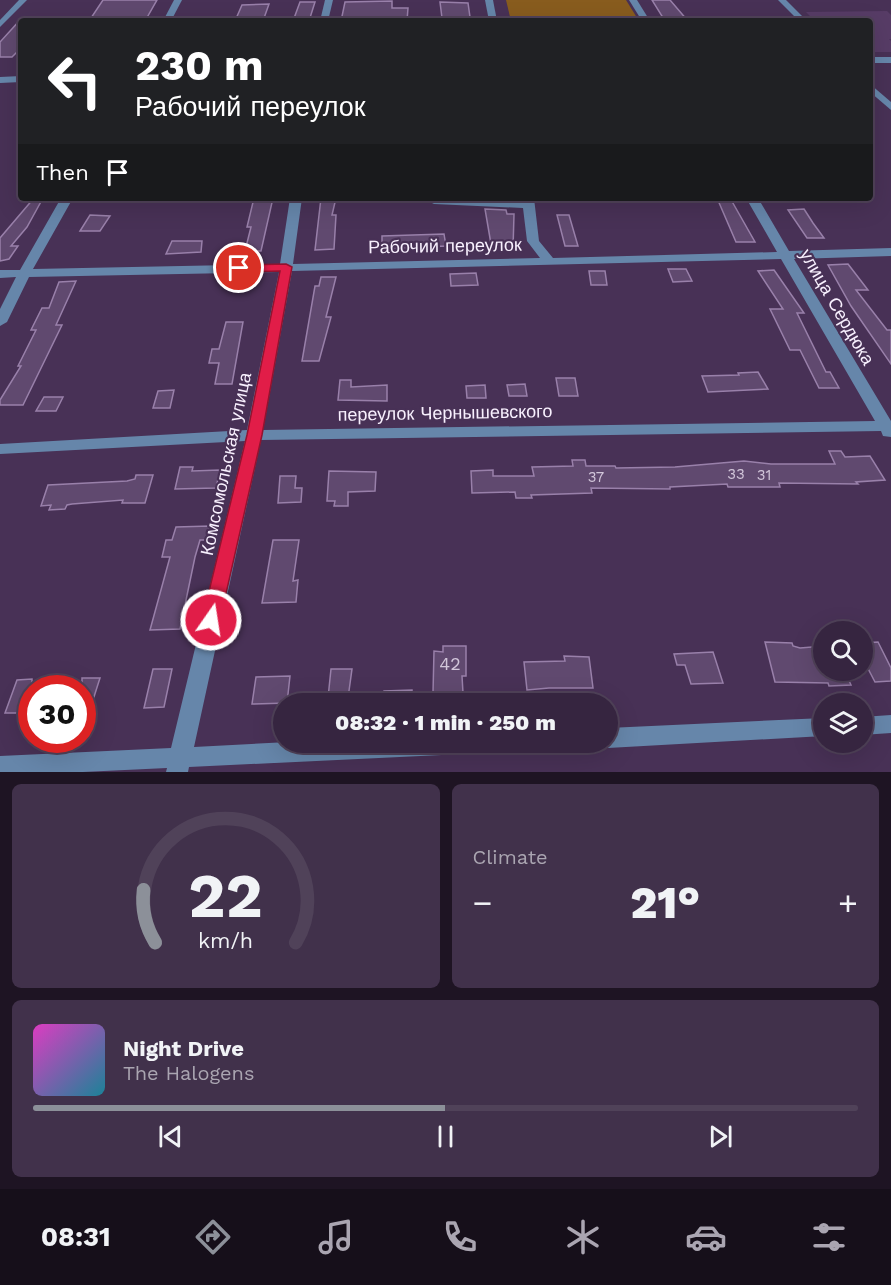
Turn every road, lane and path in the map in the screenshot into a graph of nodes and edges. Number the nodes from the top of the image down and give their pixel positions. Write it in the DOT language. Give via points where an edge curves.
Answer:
graph roads {
  1 [pos="23,0"];
  2 [pos="178,0"];
  3 [pos="328,0"];
  4 [pos="489,0"];
  5 [pos="633,0"];
  6 [pos="782,0"];
  7 [pos="169,18"];
  8 [pos="325,18"];
  9 [pos="492,18"];
  10 [pos="644,18"];
  11 [pos="800,18"];
  12 [pos="0,25"];
  13 [pos="873,60"];
  14 [pos="891,60"];
  15 [pos="18,79"];
  16 [pos="0,80"];
  17 [pos="873,90"];
  18 [pos="891,107"];
  19 [pos="65,201"];
  20 [pos="296,201"];
  21 [pos="434,201"];
  22 [pos="754,201"];
  23 [pos="529,202"];
  24 [pos="891,252"];
  25 [pos="786,256"];
  26 [pos="549,262"];
  27 [pos="286,267"];
  28 [pos="25,273"];
  29 [pos="0,274"];
  30 [pos="0,322"];
  31 [pos="889,429"];
  32 [pos="254,435"];
  33 [pos="0,449"];
  34 [pos="891,724"];
  35 [pos="873,725"];
  36 [pos="813,729"];
  37 [pos="618,738"];
  38 [pos="348,753"];
  39 [pos="178,765"];
  40 [pos="0,766"];
  1 -- 12 [label="street"];
  2 -- 7 [label="street"];
  3 -- 8 [label="street"];
  4 -- 9 [label="street"];
  5 -- 10 [label="street"];
  6 -- 11 [label="street"];
  13 -- 14 [label="street"];
  15 -- 16 [label="street"];
  17 -- 18 [label="street"];
  19 -- 28 [label="street"];
  20 -- 27 [label="street, Комсомольская улица"];
  21 -- 23 [label="street"];
  22 -- 25 [label="street, улица Сердюка"];
  23 -- 26 [label="street" via="533,241"];
  24 -- 25 [label="street, Рабочий переулок"];
  25 -- 26 [label="street, Рабочий переулок"];
  25 -- 31 [label="street, улица Сердюка"];
  26 -- 27 [label="street, Рабочий переулок"];
  27 -- 28 [label="street, Рабочий переулок"];
  27 -- 32 [label="street, Комсомольская улица"];
  28 -- 29 [label="street, Рабочий переулок"];
  28 -- 30 [label="street"];
  31 -- 32 [label="street, переулок Чернышевского"];
  32 -- 33 [label="street, переулок Чернышевского"];
  32 -- 39 [label="street, Комсомольская улица"];
  34 -- 35 [label="street"];
  36 -- 37 [label="street"];
  38 -- 39 [label="street"];
  39 -- 40 [label="street"];
}
